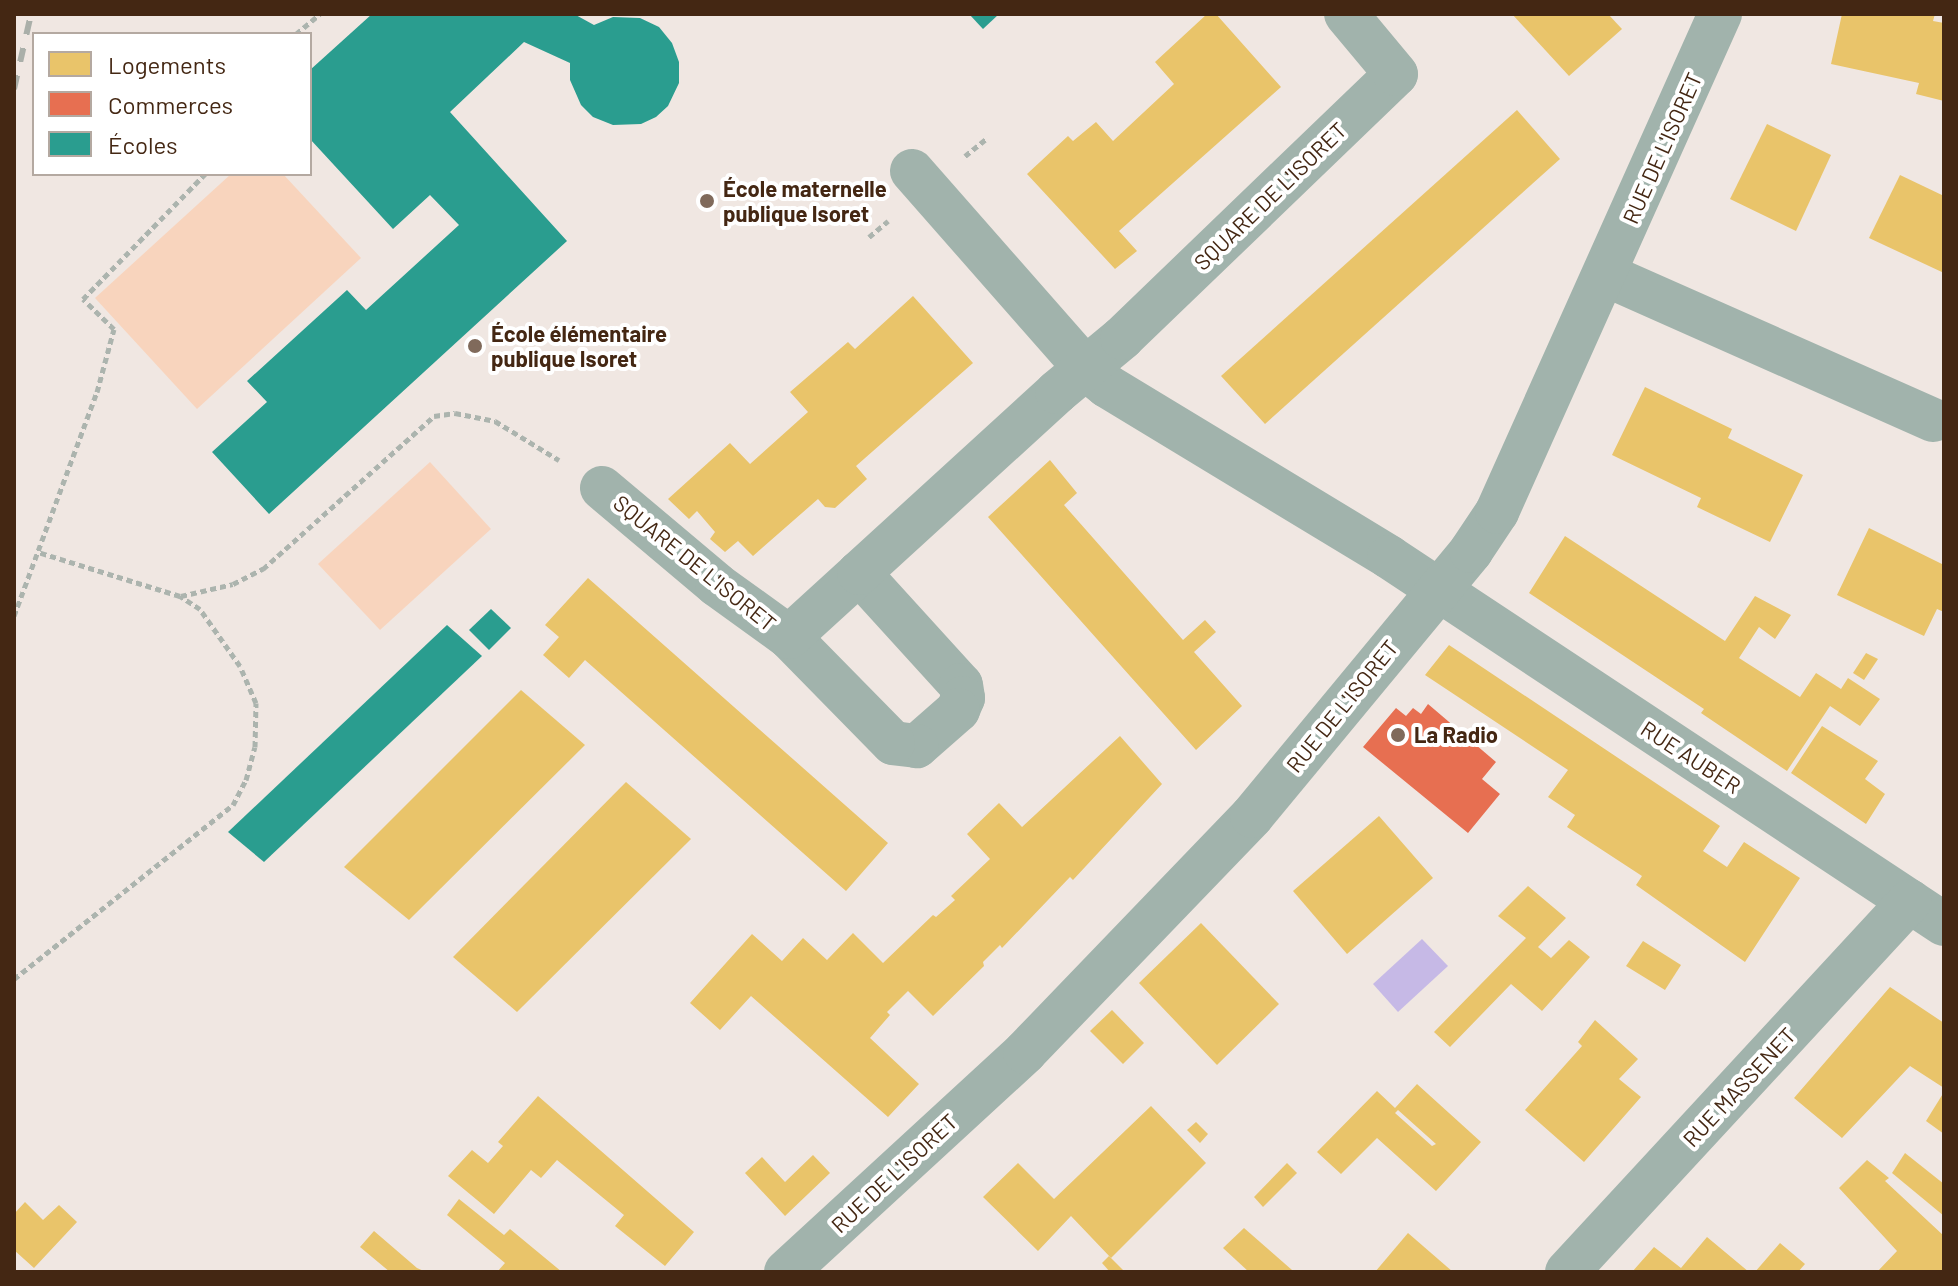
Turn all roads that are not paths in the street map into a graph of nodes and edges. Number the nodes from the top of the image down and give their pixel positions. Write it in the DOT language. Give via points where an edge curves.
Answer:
graph roads {
  1 [pos="1346,14"];
  2 [pos="1720,14"];
  3 [pos="912,171"];
  4 [pos="1606,275"];
  5 [pos="1086,369"];
  6 [pos="1933,420"];
  7 [pos="602,488"];
  8 [pos="859,573"];
  9 [pos="1438,589"];
  10 [pos="789,637"];
  11 [pos="1927,912"];
  12 [pos="786,1272"];
  13 [pos="1567,1272"];
  1 -- 5 [label="street, SQUARE DE L'ISORET" via="1396,74"];
  2 -- 4 [label="street, RUE DE L'ISORET"];
  3 -- 5 [label="street"];
  4 -- 6 [label="street"];
  4 -- 9 [label="street, RUE DE L'ISORET" via="1497,512"];
  5 -- 8 [label="street, SQUARE DE L'ISORET"];
  5 -- 9 [label="street"];
  7 -- 10 [label="street, SQUARE DE L'ISORET" via="717,585"];
  8 -- 10 [label="street, SQUARE DE L'ISORET"];
  8 -- 10 [label="street, SQUARE DE L'ISORET" via="961,685 961,704 924,742 909,747 893,743"];
  9 -- 11 [label="street, RUE AUBER"];
  9 -- 12 [label="street, RUE DE L'ISORET" via="1252,816 1025,1052"];
  11 -- 13 [label="street, RUE MASSENET"];
}
